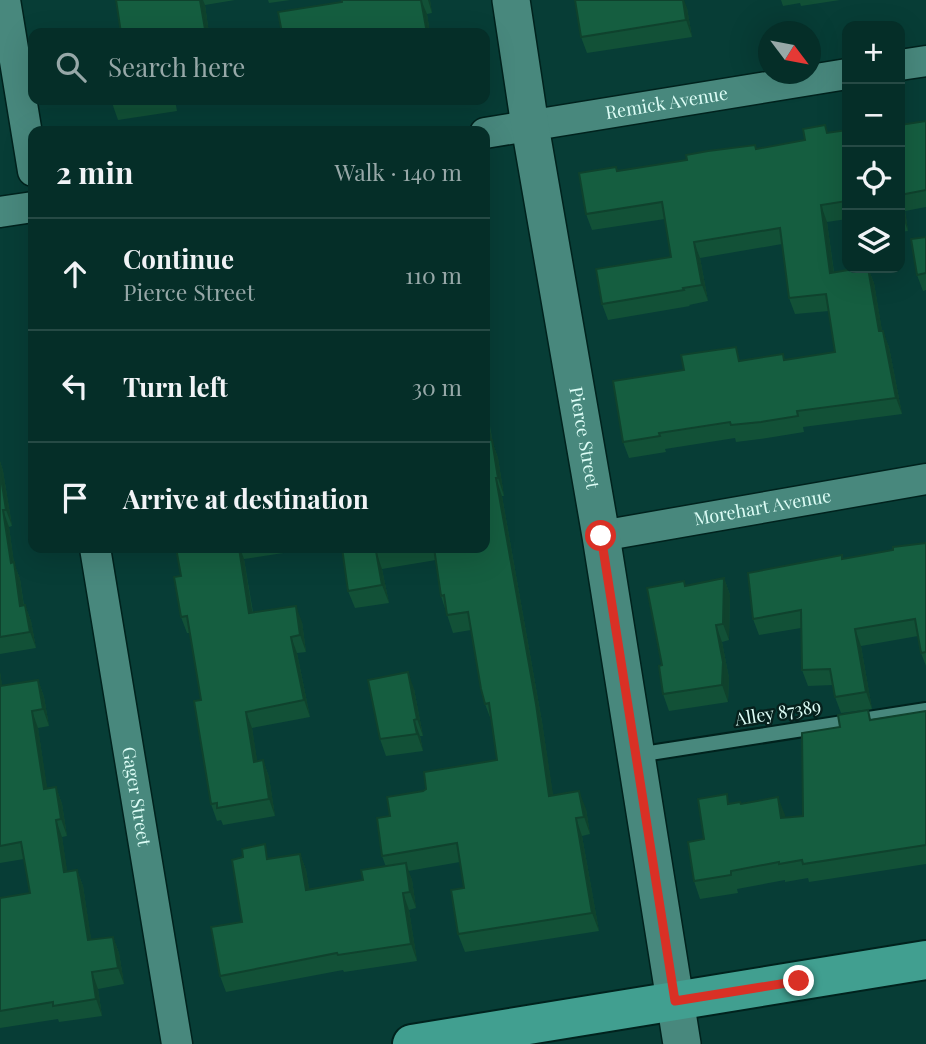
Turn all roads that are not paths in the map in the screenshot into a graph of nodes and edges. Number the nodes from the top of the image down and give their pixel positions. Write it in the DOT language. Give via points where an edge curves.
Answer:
graph roads {
  1 [pos="5,0"];
  2 [pos="511,0"];
  3 [pos="926,61"];
  4 [pos="905,64"];
  5 [pos="842,75"];
  6 [pos="530,126"];
  7 [pos="490,132"];
  8 [pos="28,140"];
  9 [pos="28,208"];
  10 [pos="0,212"];
  11 [pos="926,479"];
  12 [pos="601,536"];
  13 [pos="96,553"];
  14 [pos="926,710"];
  15 [pos="636,755"];
  16 [pos="926,960"];
  17 [pos="675,1001"];
  18 [pos="177,1044"];
  19 [pos="412,1044"];
  20 [pos="681,1044"];
  1 -- 8 [label="street"];
  2 -- 6 [label="street, Pierce Street"];
  3 -- 4 [label="street"];
  5 -- 6 [label="street, Remick Avenue"];
  6 -- 7 [label="street, Remick Avenue"];
  6 -- 12 [label="street, Pierce Street"];
  9 -- 10 [label="street"];
  11 -- 12 [label="street, Morehart Avenue"];
  12 -- 15 [label="street, Pierce Street"];
  13 -- 18 [label="street, Gager Street"];
  14 -- 15 [label="lane, Alley 87389"];
  15 -- 17 [label="street, Pierce Street"];
  16 -- 17 [label="main road"];
  17 -- 19 [label="main road"];
  17 -- 20 [label="street, Pierce Street"];
}
